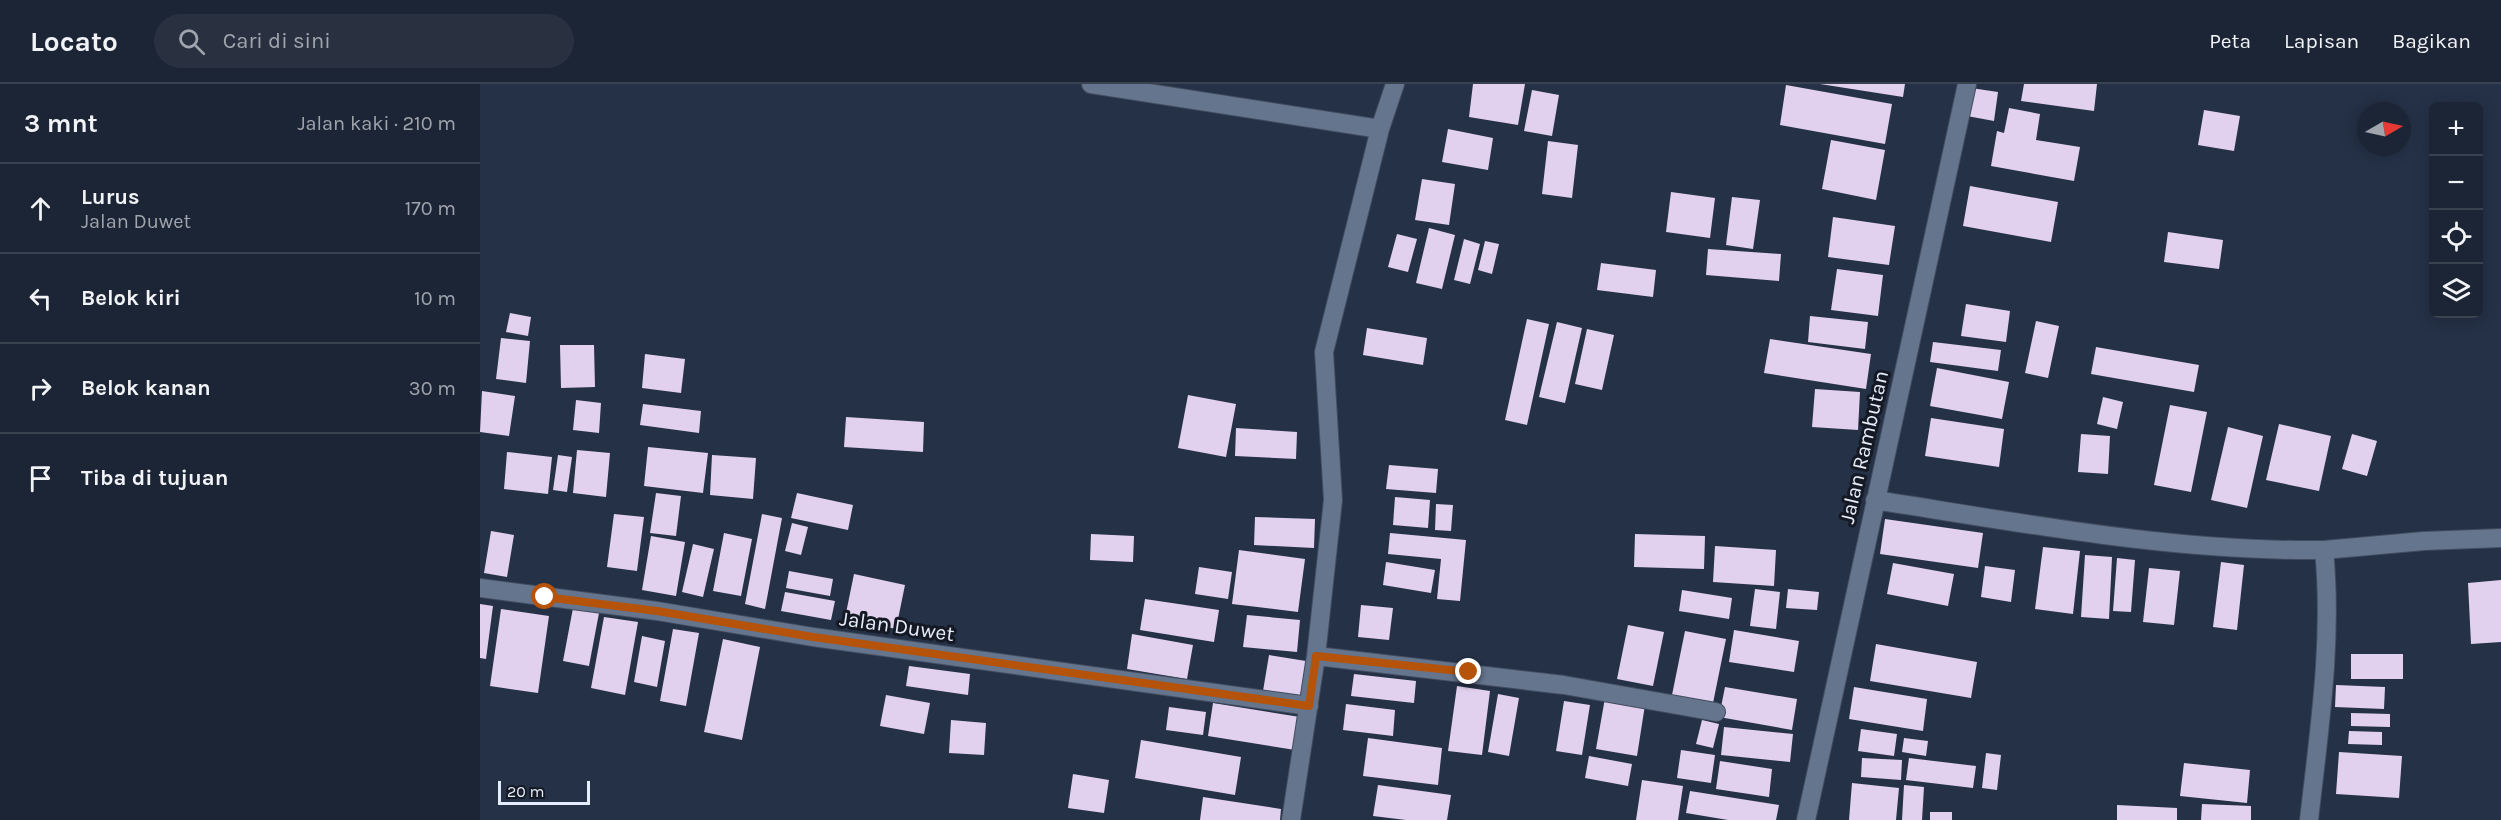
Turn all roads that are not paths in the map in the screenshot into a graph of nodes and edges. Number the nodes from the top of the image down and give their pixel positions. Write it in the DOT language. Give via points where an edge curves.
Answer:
graph roads {
  1 [pos="1091,84"];
  2 [pos="1395,84"];
  3 [pos="1967,84"];
  4 [pos="1380,129"];
  5 [pos="1875,500"];
  6 [pos="2501,538"];
  7 [pos="2324,550"];
  8 [pos="480,588"];
  9 [pos="1316,656"];
  10 [pos="1309,706"];
  11 [pos="1716,712"];
  12 [pos="1291,820"];
  13 [pos="1806,820"];
  14 [pos="2309,820"];
  1 -- 4 [label="street"];
  2 -- 4 [label="street"];
  3 -- 5 [label="street, Jalan Rambutan"];
  4 -- 9 [label="street" via="1324,352 1333,500"];
  5 -- 7 [label="street" via="2077,532 2260,551"];
  5 -- 13 [label="street, Jalan Rambutan"];
  6 -- 7 [label="street"];
  7 -- 14 [label="street" via="2328,590 2326,652"];
  8 -- 10 [label="street, Jalan Duwet"];
  9 -- 10 [label="street"];
  9 -- 11 [label="street" via="1564,685"];
  10 -- 12 [label="street"];
}
